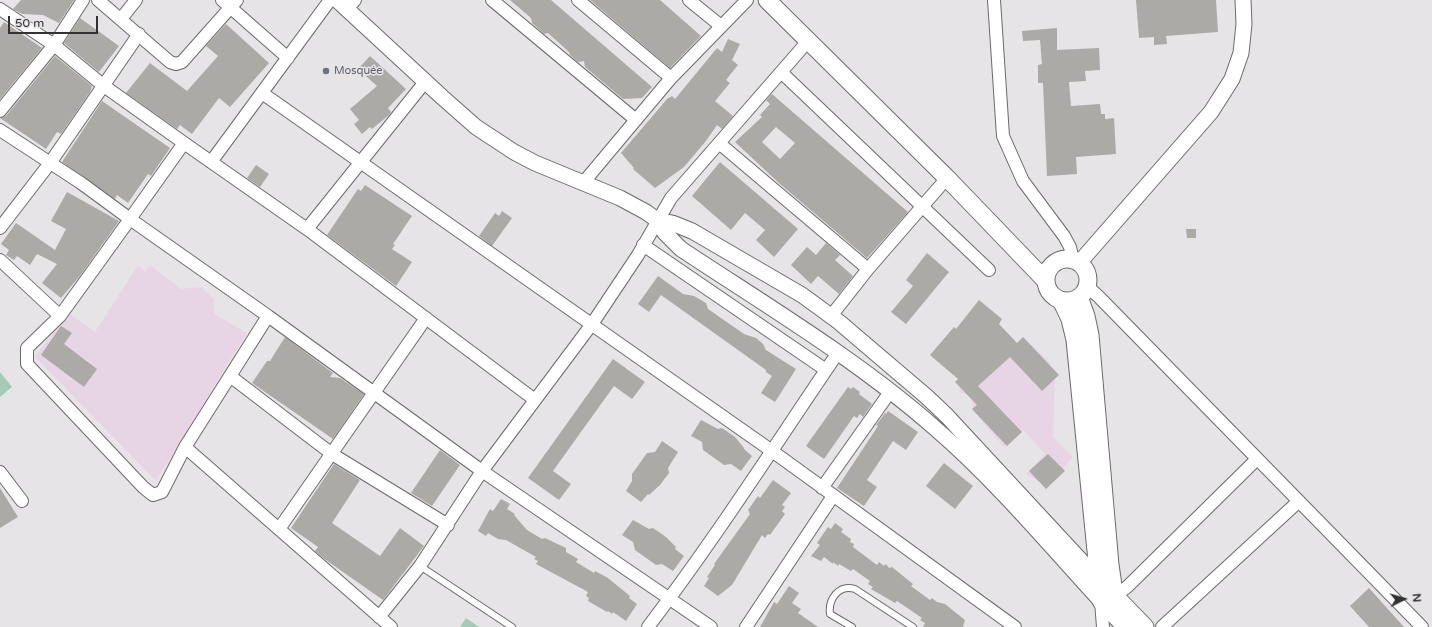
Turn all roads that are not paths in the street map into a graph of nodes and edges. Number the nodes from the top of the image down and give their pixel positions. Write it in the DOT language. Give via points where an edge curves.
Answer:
graph roads {
  1 [pos="7,0"];
  2 [pos="83,0"];
  3 [pos="98,0"];
  4 [pos="136,0"];
  5 [pos="330,0"];
  6 [pos="492,0"];
  7 [pos="578,0"];
  8 [pos="690,0"];
  9 [pos="748,0"];
  10 [pos="767,0"];
  11 [pos="994,0"];
  12 [pos="1243,0"];
  13 [pos="229,2"];
  14 [pos="346,3"];
  15 [pos="0,9"];
  16 [pos="121,19"];
  17 [pos="721,26"];
  18 [pos="139,34"];
  19 [pos="809,40"];
  20 [pos="54,46"];
  21 [pos="288,58"];
  22 [pos="781,72"];
  23 [pos="671,78"];
  24 [pos="425,82"];
  25 [pos="104,86"];
  26 [pos="262,93"];
  27 [pos="0,111"];
  28 [pos="636,120"];
  29 [pos="0,130"];
  30 [pos="184,143"];
  31 [pos="719,143"];
  32 [pos="211,162"];
  33 [pos="361,162"];
  34 [pos="50,163"];
  35 [pos="947,178"];
  36 [pos="583,183"];
  37 [pos="922,206"];
  38 [pos="130,219"];
  39 [pos="657,220"];
  40 [pos="0,228"];
  41 [pos="307,228"];
  42 [pos="644,245"];
  43 [pos="1024,258"];
  44 [pos="0,260"];
  45 [pos="1076,262"];
  46 [pos="1055,263"];
  47 [pos="868,269"];
  48 [pos="989,270"];
  49 [pos="1046,282"];
  50 [pos="1083,292"];
  51 [pos="1061,300"];
  52 [pos="60,316"];
  53 [pos="268,316"];
  54 [pos="831,316"];
  55 [pos="426,318"];
  56 [pos="592,324"];
  57 [pos="837,354"];
  58 [pos="826,370"];
  59 [pos="230,376"];
  60 [pos="374,392"];
  61 [pos="890,392"];
  62 [pos="535,400"];
  63 [pos="185,447"];
  64 [pos="772,451"];
  65 [pos="332,454"];
  66 [pos="1257,459"];
  67 [pos="482,471"];
  68 [pos="0,472"];
  69 [pos="822,488"];
  70 [pos="833,496"];
  71 [pos="22,501"];
  72 [pos="1299,501"];
  73 [pos="448,525"];
  74 [pos="279,529"];
  75 [pos="420,566"];
  76 [pos="1099,580"];
  77 [pos="1108,598"];
  78 [pos="670,599"];
  79 [pos="378,617"];
  80 [pos="1121,624"];
  81 [pos="391,627"];
  82 [pos="512,627"];
  83 [pos="648,627"];
  84 [pos="711,627"];
  85 [pos="746,627"];
  86 [pos="852,627"];
  87 [pos="913,627"];
  88 [pos="1014,627"];
  89 [pos="1103,627"];
  90 [pos="1145,627"];
  91 [pos="1162,627"];
  92 [pos="1422,627"];
  1 -- 15 [label="street"];
  2 -- 20 [label="street"];
  3 -- 16 [label="street"];
  4 -- 16 [label="street"];
  5 -- 21 [label="street"];
  6 -- 28 [label="street"];
  7 -- 23 [label="street"];
  8 -- 17 [label="street"];
  9 -- 17 [label="street"];
  10 -- 19 [label="main road"];
  11 -- 45 [label="street" via="1003,136 1023,181 1067,242"];
  12 -- 45 [label="street" via="1241,53 1232,79 1211,112"];
  13 -- 18 [label="street" via="179,64 170,62"];
  13 -- 21 [label="street"];
  14 -- 24 [label="street"];
  15 -- 20 [label="street"];
  16 -- 18 [label="street"];
  17 -- 23 [label="street"];
  18 -- 25 [label="street"];
  19 -- 22 [label="street"];
  19 -- 35 [label="main road"];
  20 -- 25 [label="street"];
  20 -- 27 [label="street"];
  21 -- 26 [label="street"];
  22 -- 31 [label="street"];
  22 -- 37 [label="street"];
  23 -- 28 [label="street"];
  24 -- 33 [label="street"];
  24 -- 36 [label="street" via="458,112 495,140 534,163"];
  25 -- 30 [label="street"];
  25 -- 34 [label="street"];
  26 -- 32 [label="street"];
  26 -- 33 [label="street"];
  28 -- 36 [label="street"];
  29 -- 34 [label="street"];
  30 -- 32 [label="street"];
  30 -- 38 [label="street"];
  31 -- 39 [label="street" via="680,187"];
  31 -- 47 [label="street"];
  32 -- 41 [label="street"];
  33 -- 41 [label="street"];
  33 -- 56 [label="street"];
  34 -- 38 [label="street"];
  34 -- 40 [label="street"];
  35 -- 37 [label="street"];
  35 -- 43 [label="main road"];
  36 -- 39 [label="street" via="626,201"];
  37 -- 47 [label="street"];
  37 -- 48 [label="street"];
  38 -- 52 [label="street"];
  38 -- 53 [label="street"];
  39 -- 42 [label="street"];
  39 -- 54 [label="street" via="692,231"];
  39 -- 57 [label="street" via="665,233 681,249"];
  41 -- 55 [label="street"];
  42 -- 56 [label="street"];
  42 -- 58 [label="street"];
  43 -- 46 [label="main road"];
  43 -- 49 [label="main road"];
  44 -- 52 [label="street"];
  45 -- 46 [label="main road" via="1060,260"];
  45 -- 50 [label="main road" via="1086,274"];
  46 -- 49 [label="main road" via="1048,271"];
  47 -- 54 [label="street"];
  49 -- 51 [label="main road" via="1051,293"];
  50 -- 51 [label="main road" via="1073,300"];
  50 -- 66 [label="street" via="1099,296"];
  50 -- 77 [label="main road" via="1090,335"];
  51 -- 76 [label="main road" via="1075,340"];
  52 -- 63 [label="street" via="27,348 27,364 142,487 154,495 162,492"];
  53 -- 59 [label="street"];
  53 -- 60 [label="street"];
  54 -- 76 [label="street" via="942,411"];
  55 -- 60 [label="street"];
  55 -- 62 [label="street"];
  56 -- 62 [label="street"];
  56 -- 64 [label="street"];
  57 -- 58 [label="street"];
  57 -- 61 [label="street"];
  58 -- 64 [label="street"];
  59 -- 63 [label="street"];
  59 -- 65 [label="street"];
  60 -- 65 [label="street"];
  60 -- 67 [label="street"];
  61 -- 69 [label="street"];
  61 -- 77 [label="street" via="934,427 976,466"];
  62 -- 67 [label="street"];
  63 -- 74 [label="street"];
  64 -- 69 [label="street"];
  64 -- 78 [label="street"];
  65 -- 73 [label="street"];
  65 -- 74 [label="street"];
  66 -- 72 [label="street"];
  66 -- 77 [label="street" via="1127,587"];
  67 -- 73 [label="street"];
  67 -- 78 [label="street"];
  68 -- 71 [label="street"];
  69 -- 70 [label="street"];
  70 -- 85 [label="street"];
  70 -- 88 [label="street"];
  72 -- 91 [label="street"];
  72 -- 92 [label="street"];
  73 -- 75 [label="street"];
  74 -- 79 [label="street"];
  75 -- 79 [label="street"];
  75 -- 82 [label="lane"];
  76 -- 77 [label="main road"];
  77 -- 80 [label="main road"];
  77 -- 89 [label="street"];
  77 -- 90 [label="main road"];
  78 -- 83 [label="street"];
  78 -- 84 [label="street"];
  79 -- 81 [label="street"];
  86 -- 87 [label="lane" via="830,614 829,607 840,589 847,586"];
}
